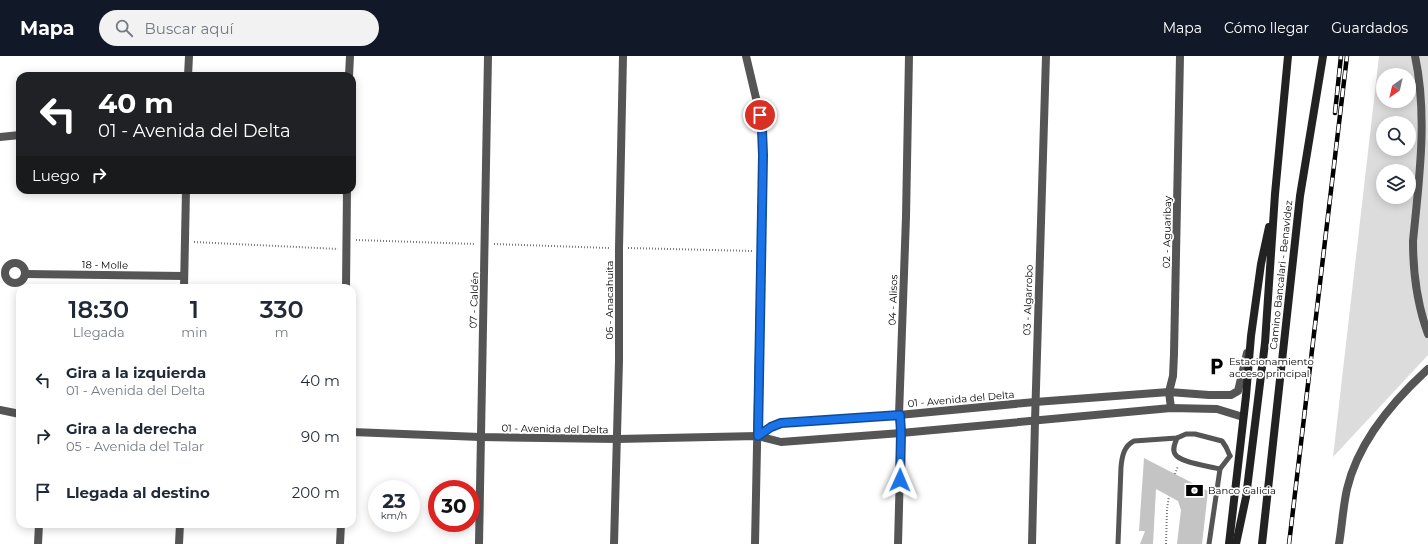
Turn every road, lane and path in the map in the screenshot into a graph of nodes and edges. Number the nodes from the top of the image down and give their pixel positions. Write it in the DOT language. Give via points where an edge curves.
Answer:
graph roads {
  1 [pos="189,56"];
  2 [pos="350,56"];
  3 [pos="488,56"];
  4 [pos="623,56"];
  5 [pos="746,56"];
  6 [pos="909,56"];
  7 [pos="1046,56"];
  8 [pos="1180,56"];
  9 [pos="1288,56"];
  10 [pos="1317,56"];
  11 [pos="1323,56"];
  12 [pos="1415,56"];
  13 [pos="188,72"];
  14 [pos="349,72"];
  15 [pos="1310,128"];
  16 [pos="16,135"];
  17 [pos="0,137"];
  18 [pos="186,194"];
  19 [pos="347,194"];
  20 [pos="1275,194"];
  21 [pos="185,242"];
  22 [pos="619,248"];
  23 [pos="347,249"];
  24 [pos="760,252"];
  25 [pos="25,274"];
  26 [pos="184,276"];
  27 [pos="184,284"];
  28 [pos="346,284"];
  29 [pos="1428,334"];
  30 [pos="1250,336"];
  31 [pos="1428,369"];
  32 [pos="1169,392"];
  33 [pos="1246,396"];
  34 [pos="1035,402"];
  35 [pos="1171,408"];
  36 [pos="0,410"];
  37 [pos="16,413"];
  38 [pos="900,415"];
  39 [pos="1243,419"];
  40 [pos="1035,421"];
  41 [pos="356,432"];
  42 [pos="901,433"];
  43 [pos="758,436"];
  44 [pos="480,437"];
  45 [pos="1177,438"];
  46 [pos="617,440"];
  47 [pos="1234,456"];
  48 [pos="1220,469"];
  49 [pos="1169,496"];
  50 [pos="39,528"];
  51 [pos="180,528"];
  52 [pos="340,528"];
  53 [pos="38,544"];
  54 [pos="179,544"];
  55 [pos="340,544"];
  56 [pos="479,544"];
  57 [pos="614,544"];
  58 [pos="755,544"];
  59 [pos="898,544"];
  60 [pos="1032,544"];
  61 [pos="1118,544"];
  62 [pos="1166,544"];
  63 [pos="1209,544"];
  64 [pos="1229,544"];
  65 [pos="1236,544"];
  66 [pos="1262,544"];
  67 [pos="1339,544"];
  1 -- 13 [label="street"];
  2 -- 14 [label="street"];
  3 -- 44 [label="street, 07 - Caldén"];
  4 -- 22 [label="street, 06 - Anacahuita"];
  5 -- 24 [label="street" via="762,130"];
  6 -- 38 [label="street, 04 - Alisos"];
  7 -- 34 [label="street, 03 - Algarrobo"];
  8 -- 32 [label="street, 02 - Aguaribay" via="1174,354"];
  9 -- 20 [label="main road, Camino Bancalari - Benavídez"];
  10 -- 15 [label="main road"];
  11 -- 15 [label="main road, Camino Bancalari - Benavídez"];
  12 -- 29 [label="street" via="1424,122 1413,259 1419,305"];
  15 -- 66 [label="main road, Camino Bancalari - Benavídez" via="1300,196"];
  16 -- 17 [label="street"];
  18 -- 21 [label="street"];
  19 -- 23 [label="street"];
  20 -- 30 [label="main road"];
  20 -- 65 [label="main road, Camino Bancalari - Benavídez" via="1265,343 1246,497"];
  21 -- 23 [label="path"];
  21 -- 26 [label="street"];
  22 -- 24 [label="path"];
  22 -- 46 [label="street, 06 - Anacahuita"];
  23 -- 28 [label="street"];
  24 -- 43 [label="street"];
  25 -- 26 [label="street, 18 - Molle"];
  26 -- 27 [label="street"];
  30 -- 32 [label="street, 01 - Avenida del Delta" via="1239,387 1235,394"];
  30 -- 33 [label="main road"];
  31 -- 67 [label="street" via="1390,407 1358,460 1347,489"];
  32 -- 33 [label="street, 01 - Avenida del Delta" via="1218,400"];
  32 -- 34 [label="street, 01 - Avenida del Delta"];
  32 -- 35 [label="street, 02 - Aguaribay"];
  33 -- 39 [label="main road"];
  34 -- 38 [label="street, 01 - Avenida del Delta"];
  34 -- 40 [label="street, 03 - Algarrobo"];
  35 -- 39 [label="street, 01 - Avenida del Delta" via="1217,409"];
  35 -- 40 [label="street, 01 - Avenida del Delta"];
  36 -- 37 [label="street"];
  38 -- 42 [label="street, 04 - Alisos"];
  38 -- 43 [label="street, 01 - Avenida del Delta" via="781,423"];
  39 -- 47 [label="main road"];
  40 -- 42 [label="street, 01 - Avenida del Delta"];
  40 -- 60 [label="street, 03 - Algarrobo"];
  41 -- 44 [label="street, 01 - Avenida del Delta"];
  42 -- 43 [label="street, 01 - Avenida del Delta" via="781,442"];
  42 -- 59 [label="street, 04 - Alisos"];
  43 -- 46 [label="street, 01 - Avenida del Delta"];
  43 -- 58 [label="street"];
  44 -- 46 [label="street, 01 - Avenida del Delta"];
  44 -- 56 [label="street, 07 - Caldén"];
  45 -- 47 [label="lane" via="1195,434 1222,441"];
  45 -- 48 [label="lane" via="1175,455 1181,460"];
  45 -- 61 [label="lane" via="1134,441 1129,444 1123,455 1121,467"];
  46 -- 57 [label="street, 06 - Anacahuita"];
  47 -- 48 [label="lane"];
  47 -- 64 [label="main road"];
  48 -- 63 [label="lane"];
  49 -- 62 [label="path"];
  50 -- 53 [label="street"];
  51 -- 54 [label="street"];
  52 -- 55 [label="street"];
}
